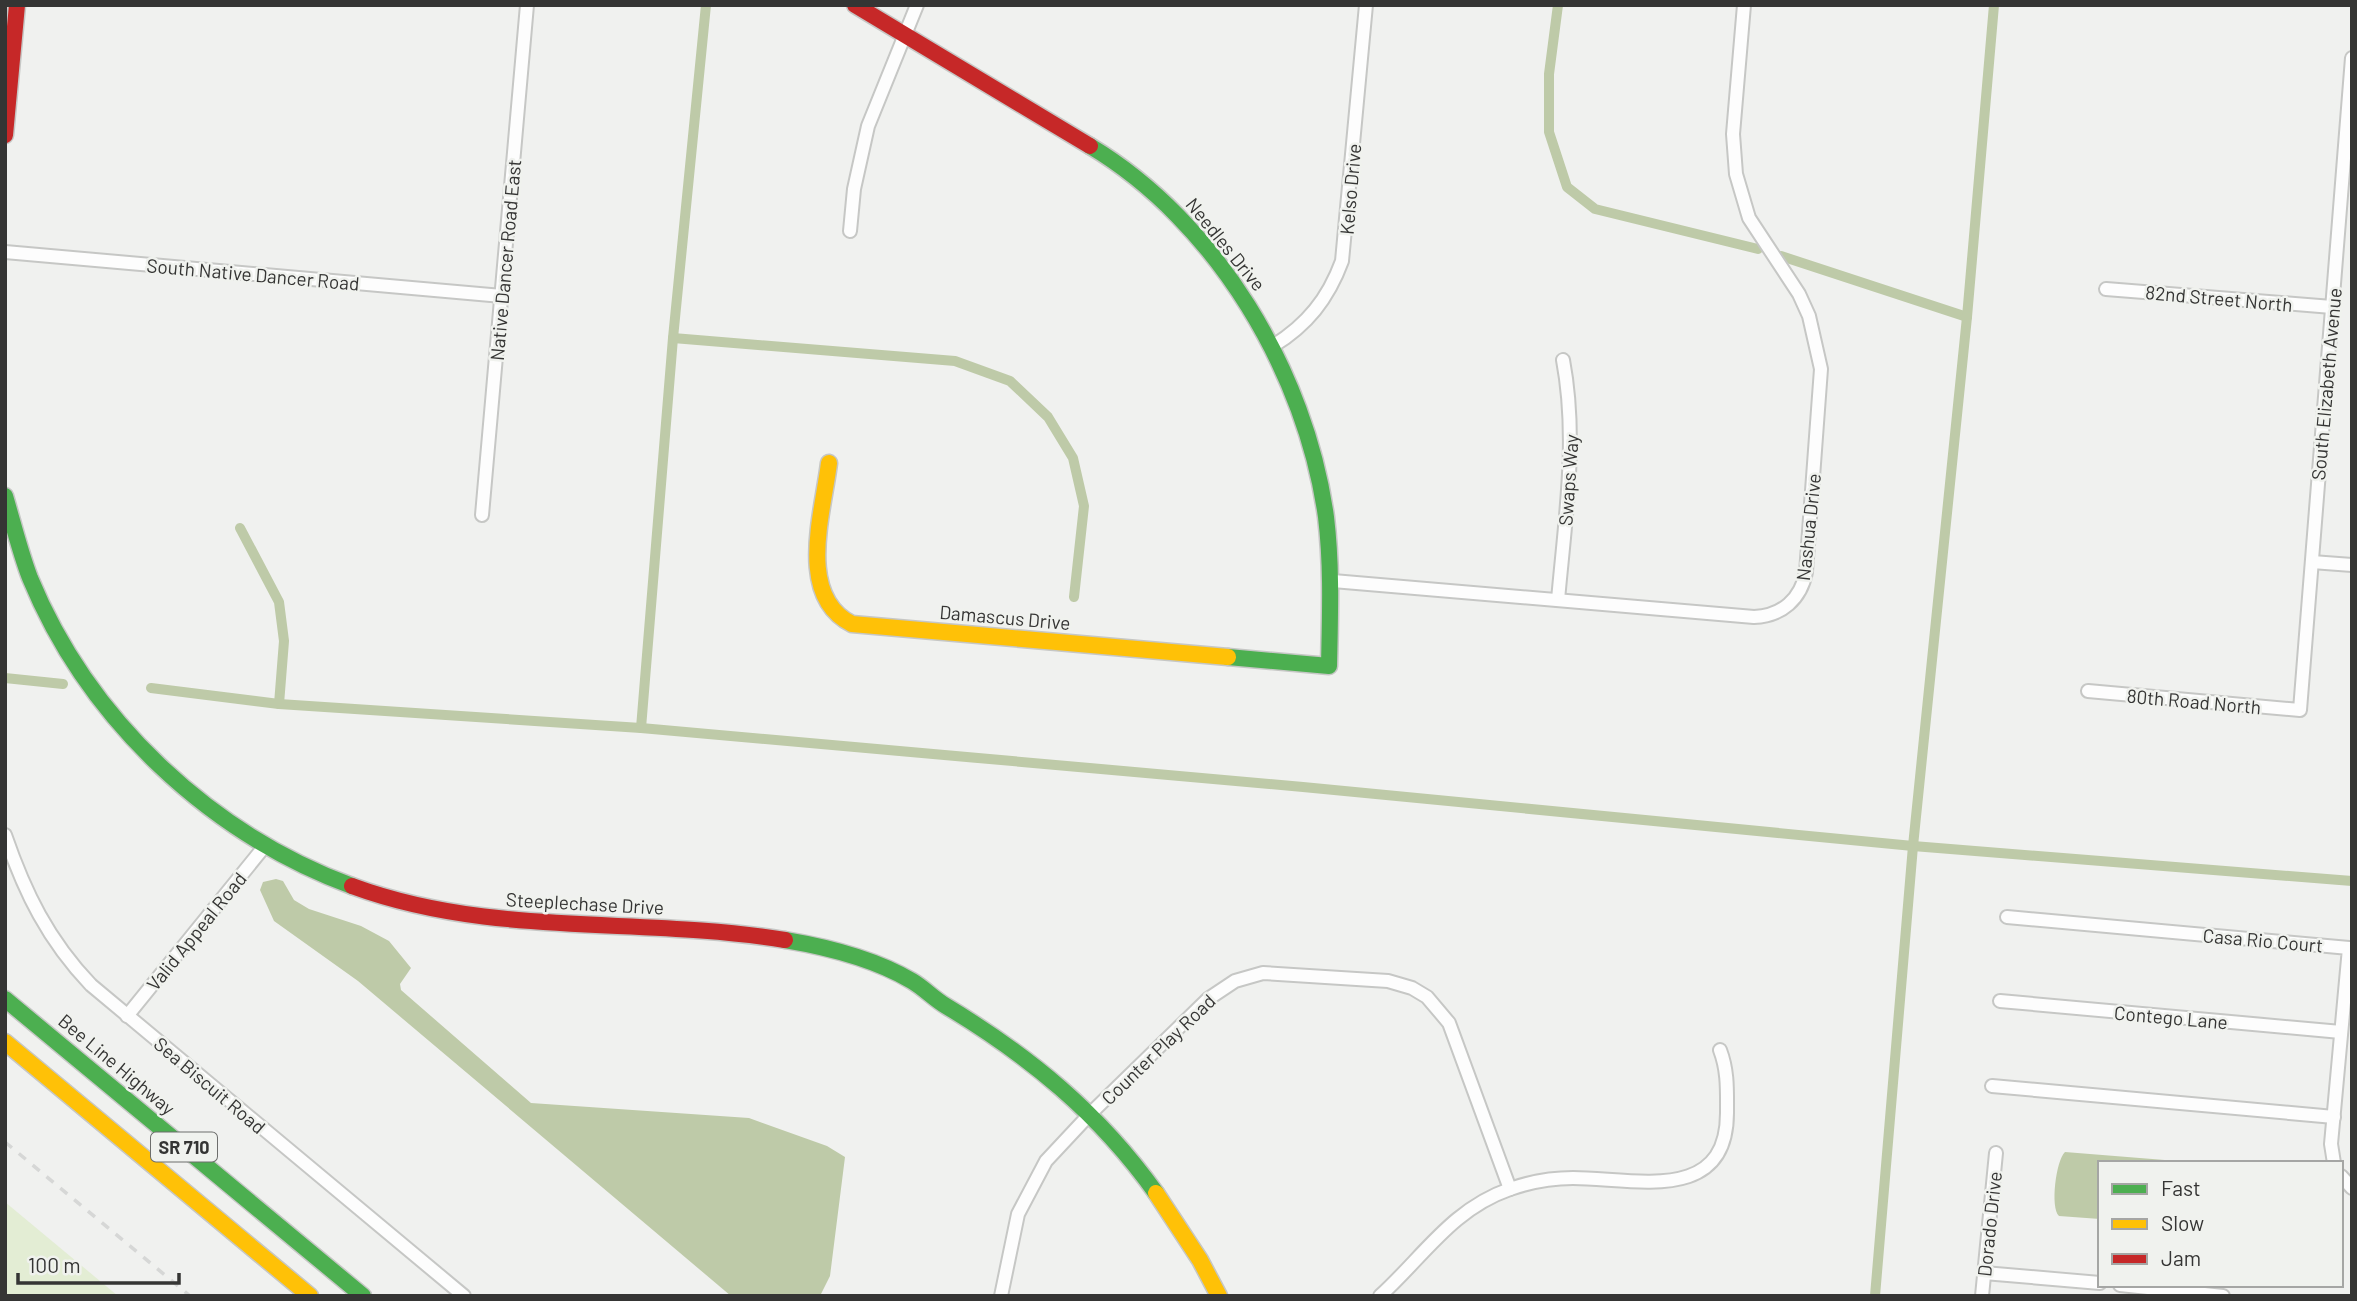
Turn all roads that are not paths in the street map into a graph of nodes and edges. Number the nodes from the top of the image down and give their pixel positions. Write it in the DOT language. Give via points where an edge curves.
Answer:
graph roads {
  1 [pos="17,5"];
  2 [pos="527,5"];
  3 [pos="855,5"];
  4 [pos="917,5"];
  5 [pos="1366,5"];
  6 [pos="1744,5"];
  7 [pos="906,35"];
  8 [pos="2352,58"];
  9 [pos="5,135"];
  10 [pos="850,231"];
  11 [pos="5,252"];
  12 [pos="2106,289"];
  13 [pos="502,296"];
  14 [pos="2332,307"];
  15 [pos="1273,346"];
  16 [pos="1563,360"];
  17 [pos="828,463"];
  18 [pos="5,496"];
  19 [pos="482,515"];
  20 [pos="2312,562"];
  21 [pos="2352,565"];
  22 [pos="1333,580"];
  23 [pos="1558,600"];
  24 [pos="1329,666"];
  25 [pos="2088,691"];
  26 [pos="2300,710"];
  27 [pos="5,835"];
  28 [pos="264,847"];
  29 [pos="2007,917"];
  30 [pos="5,999"];
  31 [pos="2000,1002"];
  32 [pos="127,1016"];
  33 [pos="2342,1032"];
  34 [pos="5,1042"];
  35 [pos="1720,1050"];
  36 [pos="1992,1086"];
  37 [pos="1089,1115"];
  38 [pos="2334,1117"];
  39 [pos="1996,1153"];
  40 [pos="2334,1161"];
  41 [pos="1510,1189"];
  42 [pos="1984,1273"];
  43 [pos="2098,1283"];
  44 [pos="2139,1287"];
  45 [pos="310,1296"];
  46 [pos="363,1296"];
  47 [pos="464,1296"];
  48 [pos="1000,1296"];
  49 [pos="1219,1296"];
  50 [pos="1380,1296"];
  51 [pos="1982,1296"];
  52 [pos="2223,1296"];
  1 -- 9 [label="main road"];
  2 -- 13 [label="street, Native Dancer Road East"];
  3 -- 7 [label="main road, Needles Drive"];
  4 -- 7 [label="street"];
  5 -- 15 [label="street, Kelso Drive" via="1342,261 1315,312"];
  6 -- 23 [label="street, Nashua Drive" via="1733,134 1736,174 1749,218 1809,316 1821,369 1804,580 1786,607 1762,616"];
  7 -- 10 [label="street" via="868,126"];
  7 -- 15 [label="main road, Needles Drive" via="1083,139 1142,183 1218,262"];
  8 -- 14 [label="street, South Elizabeth Avenue"];
  11 -- 13 [label="street, South Native Dancer Road"];
  12 -- 14 [label="street, 82nd Street North"];
  13 -- 19 [label="street, Native Dancer Road East"];
  14 -- 20 [label="street, South Elizabeth Avenue"];
  15 -- 22 [label="main road, Needles Drive" via="1312,444 1326,507"];
  16 -- 23 [label="street, Swaps Way" via="1571,445"];
  17 -- 24 [label="main road, Damascus Drive" via="820,589 837,616 852,624"];
  18 -- 28 [label="main road, Steeplechase Drive" via="16,544 48,622 108,713 187,793"];
  20 -- 21 [label="street"];
  20 -- 26 [label="street, South Elizabeth Avenue"];
  22 -- 23 [label="street, Nashua Drive"];
  22 -- 24 [label="main road, Needles Drive"];
  25 -- 26 [label="street, 80th Road North"];
  27 -- 32 [label="street, Sea Biscuit Road" via="27,894 52,939 91,985"];
  28 -- 32 [label="street, Valid Appeal Road"];
  28 -- 37 [label="main road, Steeplechase Drive" via="337,883 476,918 576,927 723,929 838,953 912,980 1064,1088"];
  29 -- 33 [label="street, Casa Rio Court" via="2349,948"];
  30 -- 46 [label="main road, Bee Line Highway / SR 710"];
  31 -- 33 [label="street, Contego Lane"];
  32 -- 47 [label="street, Sea Biscuit Road"];
  33 -- 38 [label="street, Casa Rio Court"];
  34 -- 45 [label="main road, SR 710"];
  35 -- 41 [label="street" via="1727,1069 1726,1133 1717,1154 1701,1171 1671,1182 1557,1179"];
  36 -- 38 [label="street"];
  37 -- 41 [label="street, Counter Play Road" via="1208,999 1235,981 1278,972 1396,982 1427,997 1449,1023"];
  37 -- 48 [label="street, Counter Play Road" via="1046,1161 1028,1190 1013,1230"];
  37 -- 49 [label="main road, Steeplechase Drive" via="1157,1195"];
  38 -- 40 [label="street, Casa Rio Court"];
  39 -- 42 [label="street, Dorado Drive"];
  41 -- 50 [label="street" via="1453,1221"];
  42 -- 43 [label="street"];
  42 -- 51 [label="street, Dorado Drive"];
  44 -- 52 [label="street"];
}
